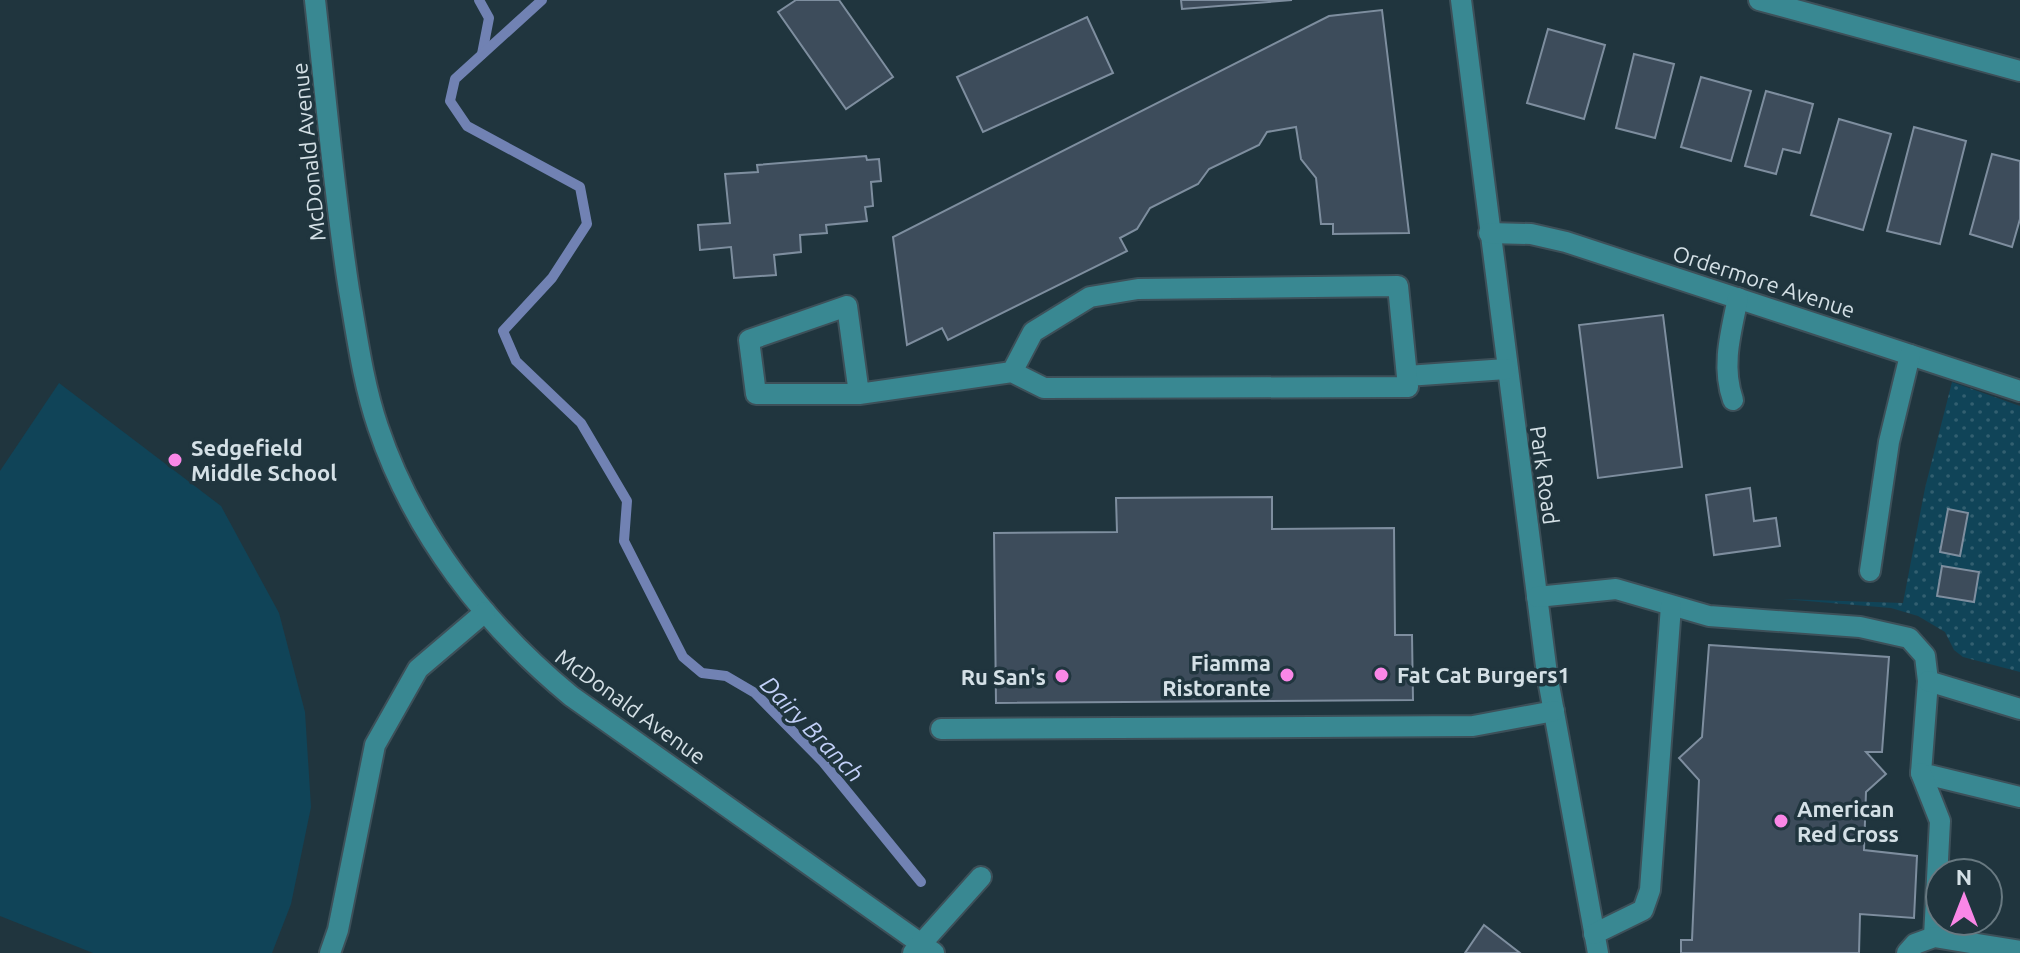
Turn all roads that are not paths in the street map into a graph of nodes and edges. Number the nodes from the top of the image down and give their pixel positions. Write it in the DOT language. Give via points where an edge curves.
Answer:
graph roads {
  1 [pos="315,0"];
  2 [pos="1461,0"];
  3 [pos="1759,0"];
  4 [pos="2020,71"];
  5 [pos="1489,233"];
  6 [pos="1738,298"];
  7 [pos="1910,355"];
  8 [pos="1506,369"];
  9 [pos="1012,372"];
  10 [pos="1407,376"];
  11 [pos="2020,391"];
  12 [pos="859,394"];
  13 [pos="1733,400"];
  14 [pos="1870,571"];
  15 [pos="1537,597"];
  16 [pos="1671,606"];
  17 [pos="485,612"];
  18 [pos="1928,681"];
  19 [pos="2020,709"];
  20 [pos="1554,711"];
  21 [pos="941,729"];
  22 [pos="1921,773"];
  23 [pos="2020,797"];
  24 [pos="1938,857"];
  25 [pos="981,877"];
  26 [pos="1934,937"];
  27 [pos="1596,944"];
  28 [pos="923,950"];
  29 [pos="2020,951"];
  30 [pos="330,953"];
  31 [pos="1907,953"];
  1 -- 17 [label="street, McDonald Avenue" via="343,248 360,357 378,427 423,526"];
  2 -- 5 [label="street, Park Road"];
  3 -- 4 [label="street"];
  5 -- 6 [label="street, Ordermore Avenue" via="1566,242"];
  5 -- 8 [label="street, Park Road"];
  6 -- 7 [label="street, Ordermore Avenue"];
  6 -- 13 [label="street" via="1728,345 1727,382"];
  7 -- 11 [label="street, Ordermore Avenue"];
  7 -- 14 [label="street" via="1889,442"];
  8 -- 10 [label="street"];
  8 -- 15 [label="street, Park Road"];
  9 -- 10 [label="street" via="1044,388 1408,387"];
  9 -- 10 [label="street" via="1033,332 1090,297 1138,289 1398,286"];
  9 -- 12 [label="street"];
  12 -- 12 [label="street" via="756,394 749,340 847,306"];
  15 -- 16 [label="street" via="1616,589"];
  15 -- 20 [label="street, Park Road"];
  16 -- 18 [label="street" via="1709,616 1860,627 1909,638 1925,656"];
  16 -- 27 [label="street" via="1650,890 1643,910"];
  17 -- 28 [label="street, McDonald Avenue" via="571,696"];
  17 -- 30 [label="street" via="418,669 375,745"];
  18 -- 19 [label="street"];
  18 -- 22 [label="street"];
  20 -- 21 [label="street" via="1473,726"];
  20 -- 27 [label="street, Park Road"];
  22 -- 23 [label="street"];
  22 -- 24 [label="street" via="1940,821"];
  25 -- 28 [label="street"];
  26 -- 29 [label="street"];
  26 -- 31 [label="street"];
}
